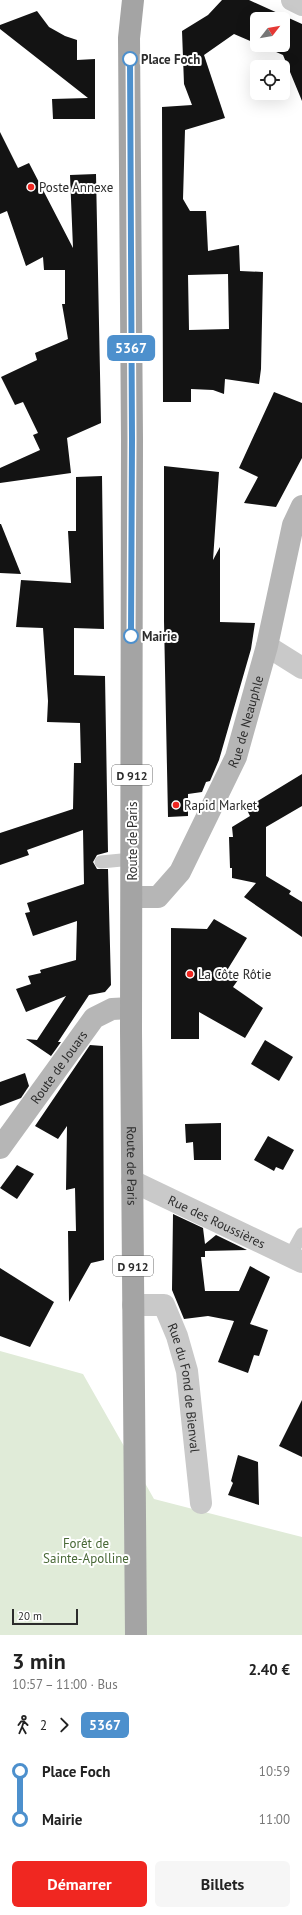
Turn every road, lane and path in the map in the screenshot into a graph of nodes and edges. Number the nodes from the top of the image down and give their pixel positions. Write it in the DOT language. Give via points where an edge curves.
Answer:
graph roads {
  1 [pos="133,0"];
  2 [pos="292,0"];
  3 [pos="302,5"];
  4 [pos="302,506"];
  5 [pos="267,646"];
  6 [pos="302,668"];
  7 [pos="132,859"];
  8 [pos="101,862"];
  9 [pos="132,897"];
  10 [pos="131,1008"];
  11 [pos="0,1148"];
  12 [pos="132,1181"];
  13 [pos="302,1234"];
  14 [pos="296,1259"];
  15 [pos="133,1305"];
  16 [pos="201,1503"];
  17 [pos="136,1635"];
  1 -- 7 [label="main road, Route de Paris / D 912" via="129,38"];
  2 -- 3 [label="street"];
  4 -- 5 [label="street, Rue de Neauphle" via="293,525"];
  5 -- 6 [label="street"];
  5 -- 9 [label="street, Rue de Neauphle" via="236,757 180,872 158,897"];
  7 -- 8 [label="lane"];
  7 -- 9 [label="main road, Route de Paris / D 912"];
  9 -- 10 [label="main road, Route de Paris / D 912"];
  10 -- 11 [label="street, Route de Jouars" via="112,1009 94,1018"];
  10 -- 12 [label="main road, Route de Paris / D 912"];
  12 -- 14 [label="street, Rue des Roussières"];
  12 -- 15 [label="main road, Route de Paris / D 912"];
  13 -- 14 [label="lane"];
  15 -- 16 [label="street, Rue du Fond de Bienval" via="164,1305 177,1336 187,1371"];
  15 -- 17 [label="main road, Route de Paris / D 912"];
}
